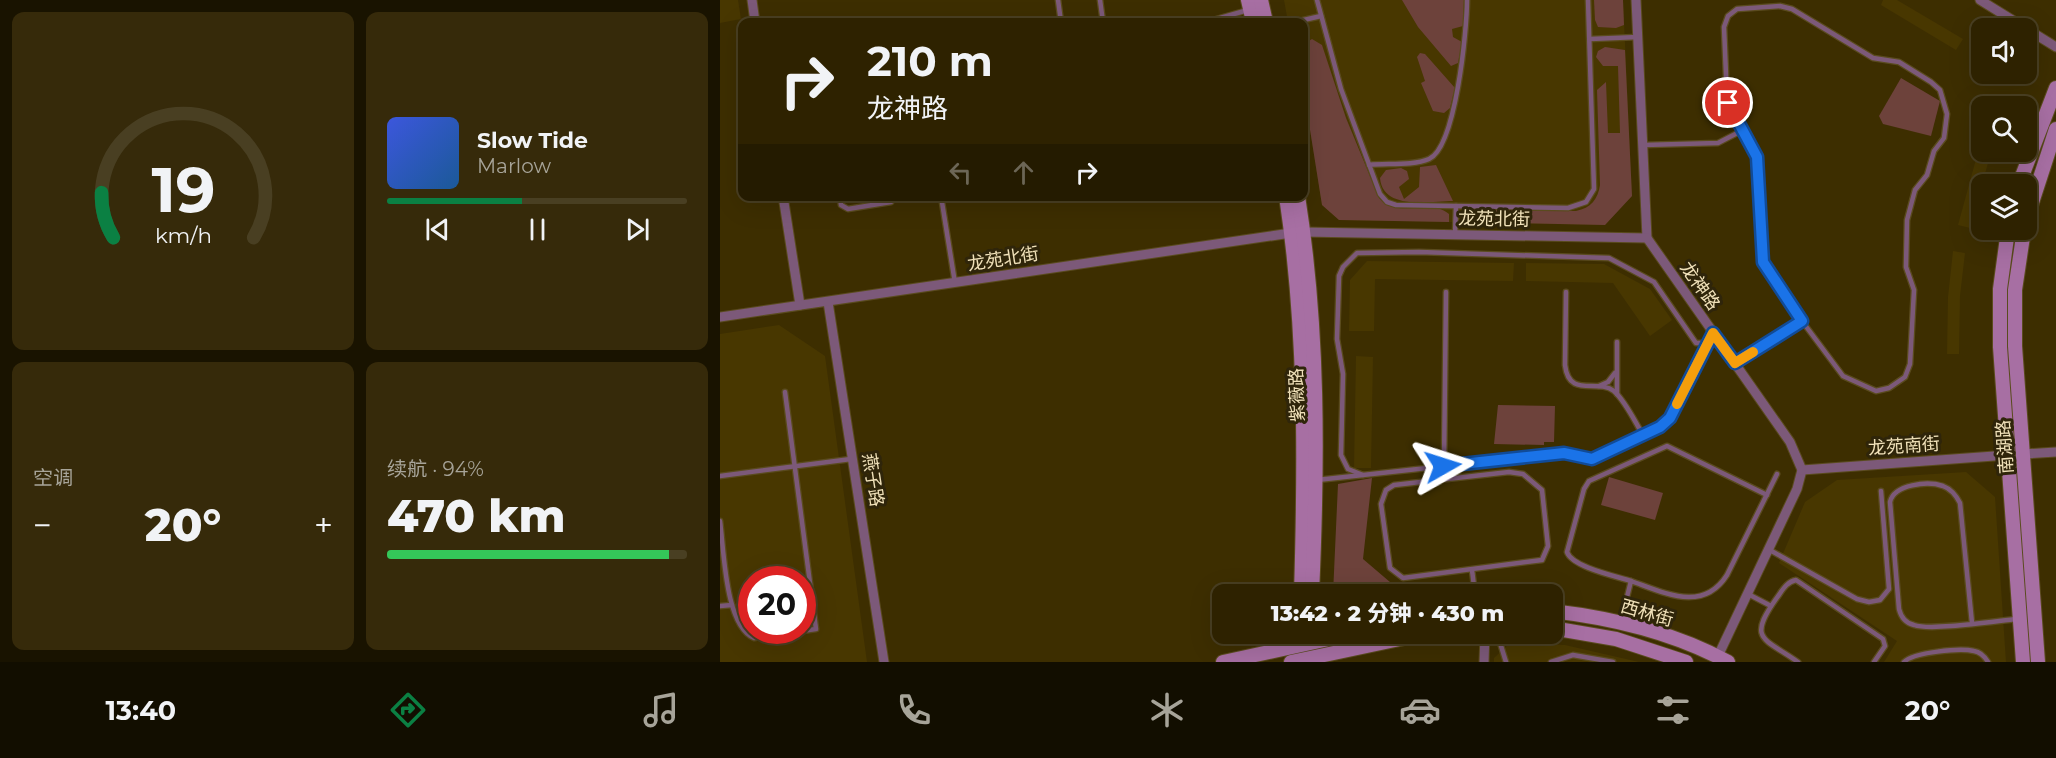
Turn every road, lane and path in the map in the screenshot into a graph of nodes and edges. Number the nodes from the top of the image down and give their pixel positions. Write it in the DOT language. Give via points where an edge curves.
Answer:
graph roads {
  1 [pos="752,0"];
  2 [pos="1058,0"];
  3 [pos="1100,0"];
  4 [pos="1262,0"];
  5 [pos="1317,0"];
  6 [pos="1467,0"];
  7 [pos="1588,0"];
  8 [pos="1636,0"];
  9 [pos="1980,0"];
  10 [pos="1251,11"];
  11 [pos="1321,16"];
  12 [pos="754,18"];
  13 [pos="1060,18"];
  14 [pos="1102,18"];
  15 [pos="1216,18"];
  16 [pos="1265,18"];
  17 [pos="1308,19"];
  18 [pos="1638,37"];
  19 [pos="1590,39"];
  20 [pos="2056,47"];
  21 [pos="2056,88"];
  22 [pos="2056,129"];
  23 [pos="1743,130"];
  24 [pos="1643,145"];
  25 [pos="1369,165"];
  26 [pos="2023,174"];
  27 [pos="2037,187"];
  28 [pos="784,201"];
  29 [pos="841,201"];
  30 [pos="892,201"];
  31 [pos="942,201"];
  32 [pos="1288,201"];
  33 [pos="1298,201"];
  34 [pos="1456,206"];
  35 [pos="1298,232"];
  36 [pos="1455,235"];
  37 [pos="1647,238"];
  38 [pos="2007,240"];
  39 [pos="2022,240"];
  40 [pos="956,283"];
  41 [pos="1446,292"];
  42 [pos="1566,292"];
  43 [pos="828,302"];
  44 [pos="800,305"];
  45 [pos="720,317"];
  46 [pos="1802,321"];
  47 [pos="1713,333"];
  48 [pos="1617,342"];
  49 [pos="1708,343"];
  50 [pos="1735,363"];
  51 [pos="1617,367"];
  52 [pos="1598,387"];
  53 [pos="785,392"];
  54 [pos="1618,396"];
  55 [pos="1643,435"];
  56 [pos="2056,452"];
  57 [pos="2024,454"];
  58 [pos="2008,455"];
  59 [pos="853,459"];
  60 [pos="1443,466"];
  61 [pos="1802,470"];
  62 [pos="1777,474"];
  63 [pos="1363,475"];
  64 [pos="720,476"];
  65 [pos="1317,480"];
  66 [pos="1881,491"];
  67 [pos="1767,495"];
  68 [pos="720,521"];
  69 [pos="1768,549"];
  70 [pos="1472,570"];
  71 [pos="1631,581"];
  72 [pos="1301,584"];
  73 [pos="1312,584"];
  74 [pos="1474,584"];
  75 [pos="1748,594"];
  76 [pos="732,605"];
  77 [pos="720,606"];
  78 [pos="1771,606"];
  79 [pos="1563,613"];
  80 [pos="2020,618"];
  81 [pos="1620,622"];
  82 [pos="1972,623"];
  83 [pos="1563,630"];
  84 [pos="1286,644"];
  85 [pos="1303,644"];
  86 [pos="1378,644"];
  87 [pos="1485,644"];
  88 [pos="1500,644"];
  89 [pos="1723,659"];
  90 [pos="1300,661"];
  91 [pos="884,662"];
  92 [pos="1223,662"];
  93 [pos="1484,662"];
  94 [pos="1506,662"];
  95 [pos="1551,662"];
  96 [pos="1612,662"];
  97 [pos="1686,662"];
  98 [pos="1798,662"];
  99 [pos="1874,662"];
  100 [pos="1904,662"];
  101 [pos="1988,662"];
  102 [pos="2023,662"];
  103 [pos="2038,662"];
  1 -- 12 [label="street"];
  2 -- 13 [label="lane"];
  3 -- 14 [label="lane"];
  4 -- 16 [label="main road"];
  5 -- 11 [label="lane"];
  6 -- 25 [label="lane" via="1459,80 1438,152 1426,160"];
  7 -- 19 [label="lane"];
  8 -- 18 [label="street"];
  9 -- 20 [label="street"];
  10 -- 15 [label="lane"];
  11 -- 17 [label="lane"];
  11 -- 25 [label="lane" via="1341,89"];
  18 -- 19 [label="lane"];
  18 -- 24 [label="street"];
  19 -- 34 [label="lane" via="1594,182 1590,198 1572,208"];
  21 -- 26 [label="main road"];
  22 -- 27 [label="main road"];
  23 -- 24 [label="lane" via="1718,143"];
  23 -- 46 [label="lane" via="1757,157 1763,262"];
  23 -- 46 [label="lane" via="1727,99 1724,27 1728,16 1741,9 1792,9 1873,57 1899,62 1935,84 1941,93 1947,117 1944,138 1934,151 1927,175 1915,190 1907,220 1906,267 1914,290 1907,374 1882,391 1871,390 1844,376"];
  24 -- 37 [label="street"];
  25 -- 34 [label="lane" via="1387,202"];
  28 -- 44 [label="street"];
  29 -- 30 [label="lane" via="848,209"];
  31 -- 40 [label="lane"];
  32 -- 35 [label="main road, 紫薇路"];
  33 -- 35 [label="main road, 紫薇路"];
  34 -- 36 [label="lane"];
  35 -- 36 [label="street, 龙苑北街"];
  35 -- 40 [label="street, 龙苑北街"];
  35 -- 65 [label="main road, 紫薇路" via="1315,371"];
  35 -- 72 [label="main road, 紫薇路" via="1305,479"];
  36 -- 37 [label="street, 龙苑北街"];
  37 -- 47 [label="street, 龙神路"];
  38 -- 58 [label="main road, 南湖路" via="2000,289 2000,347"];
  39 -- 57 [label="main road, 南湖路" via="2015,290 2015,346"];
  40 -- 43 [label="street, 龙苑北街"];
  41 -- 60 [label="lane"];
  42 -- 52 [label="lane" via="1566,373 1578,385"];
  43 -- 44 [label="street, 龙苑北街"];
  43 -- 59 [label="street, 燕子路"];
  44 -- 45 [label="street, 龙苑北街"];
  46 -- 50 [label="lane"];
  47 -- 49 [label="lane"];
  47 -- 50 [label="street, 龙神路"];
  48 -- 51 [label="lane"];
  49 -- 55 [label="lane" via="1670,418"];
  49 -- 63 [label="lane" via="1696,343 1651,280 1609,258 1357,253 1339,276 1337,339 1343,374 1341,455 1348,469"];
  50 -- 61 [label="street, 龙神路" via="1790,442"];
  51 -- 52 [label="lane" via="1611,380"];
  51 -- 54 [label="lane"];
  52 -- 54 [label="lane" via="1610,389"];
  53 -- 76 [label="lane" via="816,630 754,638 740,628"];
  54 -- 55 [label="lane"];
  55 -- 60 [label="lane" via="1592,459 1564,453"];
  56 -- 57 [label="street"];
  57 -- 103 [label="main road, 南湖路"];
  58 -- 61 [label="street, 龙苑南街"];
  58 -- 80 [label="main road, 南湖路"];
  59 -- 64 [label="lane"];
  59 -- 91 [label="street, 燕子路"];
  60 -- 63 [label="lane"];
  61 -- 69 [label="street"];
  62 -- 67 [label="lane"];
  63 -- 65 [label="lane"];
  65 -- 73 [label="main road, 紫薇路"];
  66 -- 69 [label="lane" via="1889,589 1881,600 1857,599"];
  67 -- 71 [label="lane" via="1717,588 1688,599"];
  67 -- 71 [label="lane" via="1667,446 1594,477 1584,489 1567,552 1577,563"];
  68 -- 76 [label="lane"];
  69 -- 75 [label="street"];
  70 -- 70 [label="lane" via="1403,578 1396,575 1387,562 1383,493 1394,485 1509,472 1523,474 1539,485 1543,493 1546,556 1535,563"];
  70 -- 74 [label="lane"];
  71 -- 81 [label="lane"];
  75 -- 78 [label="lane"];
  75 -- 89 [label="street"];
  76 -- 77 [label="lane"];
  78 -- 98 [label="lane" via="1760,624 1762,634"];
  78 -- 99 [label="lane" via="1787,584 1799,581 1883,639 1885,646"];
  79 -- 81 [label="main road, 西林街"];
  80 -- 82 [label="lane"];
  80 -- 102 [label="main road, 南湖路"];
  81 -- 89 [label="main road, 西林街"];
  82 -- 82 [label="lane" via="1960,503 1954,493 1938,485 1897,491 1890,501 1902,617 1919,626"];
  83 -- 97 [label="main road, 西林街" via="1616,639"];
  84 -- 92 [label="main road"];
  85 -- 90 [label="main road"];
  86 -- 90 [label="main road"];
  87 -- 93 [label="street"];
  88 -- 94 [label="lane"];
  95 -- 96 [label="lane" via="1573,655"];
  100 -- 101 [label="lane" via="1919,654 1969,650 1981,654"];
}
